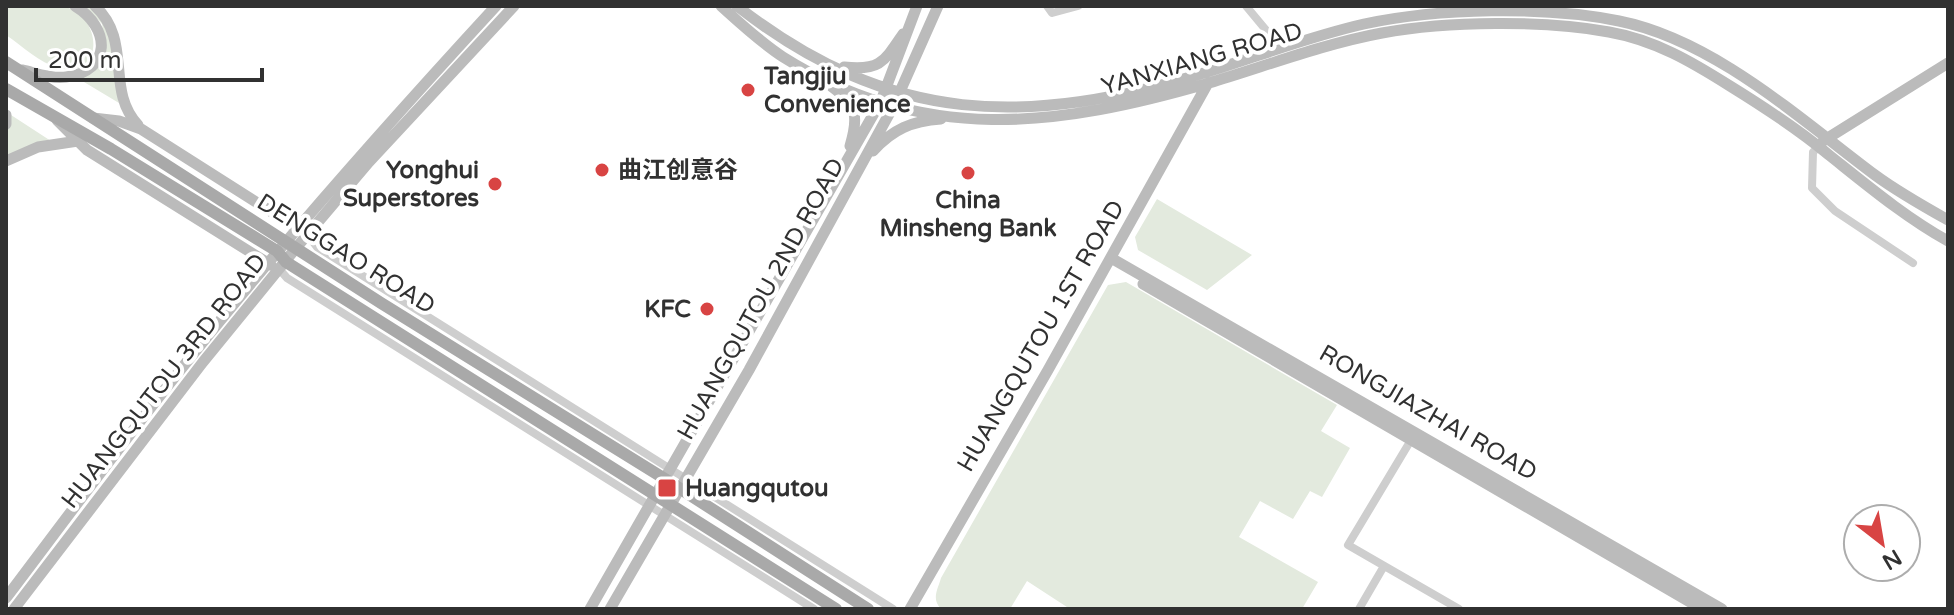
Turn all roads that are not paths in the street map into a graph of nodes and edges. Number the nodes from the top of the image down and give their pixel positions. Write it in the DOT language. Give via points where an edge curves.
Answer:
graph roads {
  1 [pos="75,6"];
  2 [pos="95,6"];
  3 [pos="496,6"];
  4 [pos="514,6"];
  5 [pos="721,6"];
  6 [pos="737,6"];
  7 [pos="917,6"];
  8 [pos="938,6"];
  9 [pos="1047,6"];
  10 [pos="1078,6"];
  11 [pos="1246,6"];
  12 [pos="1527,8"];
  13 [pos="912,20"];
  14 [pos="1525,25"];
  15 [pos="1281,48"];
  16 [pos="1948,63"];
  17 [pos="11,66"];
  18 [pos="833,66"];
  19 [pos="818,76"];
  20 [pos="1208,83"];
  21 [pos="886,88"];
  22 [pos="6,89"];
  23 [pos="900,92"];
  24 [pos="881,101"];
  25 [pos="894,105"];
  26 [pos="6,115"];
  27 [pos="51,115"];
  28 [pos="89,117"];
  29 [pos="959,117"];
  30 [pos="6,124"];
  31 [pos="141,129"];
  32 [pos="77,141"];
  33 [pos="1822,142"];
  34 [pos="111,149"];
  35 [pos="6,161"];
  36 [pos="846,162"];
  37 [pos="862,164"];
  38 [pos="1948,220"];
  39 [pos="302,231"];
  40 [pos="1948,241"];
  41 [pos="286,247"];
  42 [pos="1110,260"];
  43 [pos="268,262"];
  44 [pos="1913,263"];
  45 [pos="283,266"];
  46 [pos="1411,440"];
  47 [pos="668,474"];
  48 [pos="683,484"];
  49 [pos="651,500"];
  50 [pos="668,510"];
  51 [pos="1384,566"];
  52 [pos="6,598"];
  53 [pos="1448,606"];
  54 [pos="14,609"];
  55 [pos="590,609"];
  56 [pos="610,609"];
  57 [pos="814,609"];
  58 [pos="836,609"];
  59 [pos="868,609"];
  60 [pos="893,609"];
  61 [pos="910,609"];
  62 [pos="1359,609"];
  63 [pos="1459,609"];
  64 [pos="1702,609"];
  65 [pos="1722,609"];
  1 -- 17 [label="main road" via="100,32 94,64 64,78"];
  2 -- 31 [label="main road" via="114,32 127,111"];
  3 -- 39 [label="main road, HUANGQUTOU 3RD ROAD" via="359,154"];
  4 -- 39 [label="main road, HUANGQUTOU 3RD ROAD"];
  5 -- 19 [label="main road, YANXIANG ROAD" via="766,45"];
  6 -- 18 [label="main road, YANXIANG ROAD"];
  7 -- 13 [label="main road"];
  8 -- 23 [label="main road, HUANGQUTOU 2ND ROAD"];
  9 -- 10 [label="street" via="1052,13"];
  11 -- 15 [label="street"];
  12 -- 14 [label="main road"];
  12 -- 15 [label="main road, YANXIANG ROAD" via="1364,24"];
  12 -- 33 [label="main road, YANXIANG ROAD" via="1617,20 1660,33 1777,101"];
  13 -- 18 [label="main road" via="877,65"];
  13 -- 21 [label="main road, HUANGQUTOU 2ND ROAD"];
  14 -- 20 [label="main road, YANXIANG ROAD" via="1382,33"];
  14 -- 33 [label="main road, YANXIANG ROAD" via="1607,32 1674,53"];
  15 -- 23 [label="main road, YANXIANG ROAD" via="1166,84 1068,105 981,107"];
  16 -- 33 [label="main road"];
  17 -- 28 [label="main road, DENGGAO ROAD"];
  18 -- 21 [label="main road, YANXIANG ROAD"];
  19 -- 24 [label="main road, YANXIANG ROAD"];
  19 -- 36 [label="main road" via="846,98 855,115"];
  20 -- 29 [label="main road, YANXIANG ROAD" via="1065,116 995,121"];
  20 -- 42 [label="main road, HUANGQUTOU 1ST ROAD"];
  21 -- 23 [label="main road, YANXIANG ROAD"];
  21 -- 24 [label="main road, HUANGQUTOU 2ND ROAD"];
  22 -- 27 [label="main road, DENGGAO ROAD"];
  23 -- 25 [label="main road, HUANGQUTOU 2ND ROAD"];
  24 -- 25 [label="main road, YANXIANG ROAD"];
  24 -- 36 [label="main road, HUANGQUTOU 2ND ROAD"];
  25 -- 29 [label="main road, YANXIANG ROAD"];
  25 -- 37 [label="main road, HUANGQUTOU 2ND ROAD"];
  26 -- 30 [label="main road"];
  27 -- 32 [label="main road"];
  27 -- 34 [label="main road, DENGGAO ROAD"];
  28 -- 31 [label="main road"];
  28 -- 41 [label="main road, DENGGAO ROAD"];
  29 -- 37 [label="main road" via="908,124 886,137"];
  31 -- 39 [label="main road"];
  32 -- 34 [label="main road"];
  32 -- 35 [label="main road" via="38,147"];
  32 -- 43 [label="main road"];
  33 -- 38 [label="main road, YANXIANG ROAD"];
  33 -- 40 [label="main road, YANXIANG ROAD" via="1880,197"];
  33 -- 44 [label="street" via="1813,152 1812,188 1835,211"];
  34 -- 41 [label="main road, DENGGAO ROAD"];
  36 -- 47 [label="main road, HUANGQUTOU 2ND ROAD"];
  37 -- 48 [label="main road, HUANGQUTOU 2ND ROAD"];
  39 -- 41 [label="main road, HUANGQUTOU 3RD ROAD"];
  39 -- 47 [label="street" via="317,247"];
  41 -- 43 [label="main road, HUANGQUTOU 3RD ROAD"];
  41 -- 45 [label="main road, DENGGAO ROAD"];
  41 -- 47 [label="main road, DENGGAO ROAD"];
  42 -- 46 [label="main road, RONGJIAZHAI ROAD"];
  42 -- 61 [label="main road, HUANGQUTOU 1ST ROAD"];
  42 -- 65 [label="main road, RONGJIAZHAI ROAD"];
  43 -- 45 [label="main road"];
  43 -- 52 [label="main road, HUANGQUTOU 3RD ROAD"];
  45 -- 49 [label="main road, DENGGAO ROAD"];
  45 -- 54 [label="main road, HUANGQUTOU 3RD ROAD"];
  46 -- 51 [label="street" via="1348,545"];
  46 -- 64 [label="main road, RONGJIAZHAI ROAD"];
  47 -- 48 [label="main road, DENGGAO ROAD"];
  47 -- 49 [label="main road, HUANGQUTOU 2ND ROAD"];
  48 -- 50 [label="main road, HUANGQUTOU 2ND ROAD"];
  48 -- 59 [label="main road, DENGGAO ROAD"];
  48 -- 60 [label="street"];
  49 -- 50 [label="main road, DENGGAO ROAD"];
  49 -- 55 [label="main road, HUANGQUTOU 2ND ROAD"];
  50 -- 56 [label="main road, HUANGQUTOU 2ND ROAD"];
  50 -- 57 [label="street"];
  50 -- 58 [label="main road, DENGGAO ROAD"];
  51 -- 53 [label="street"];
  51 -- 62 [label="street"];
  53 -- 63 [label="street"];
}
